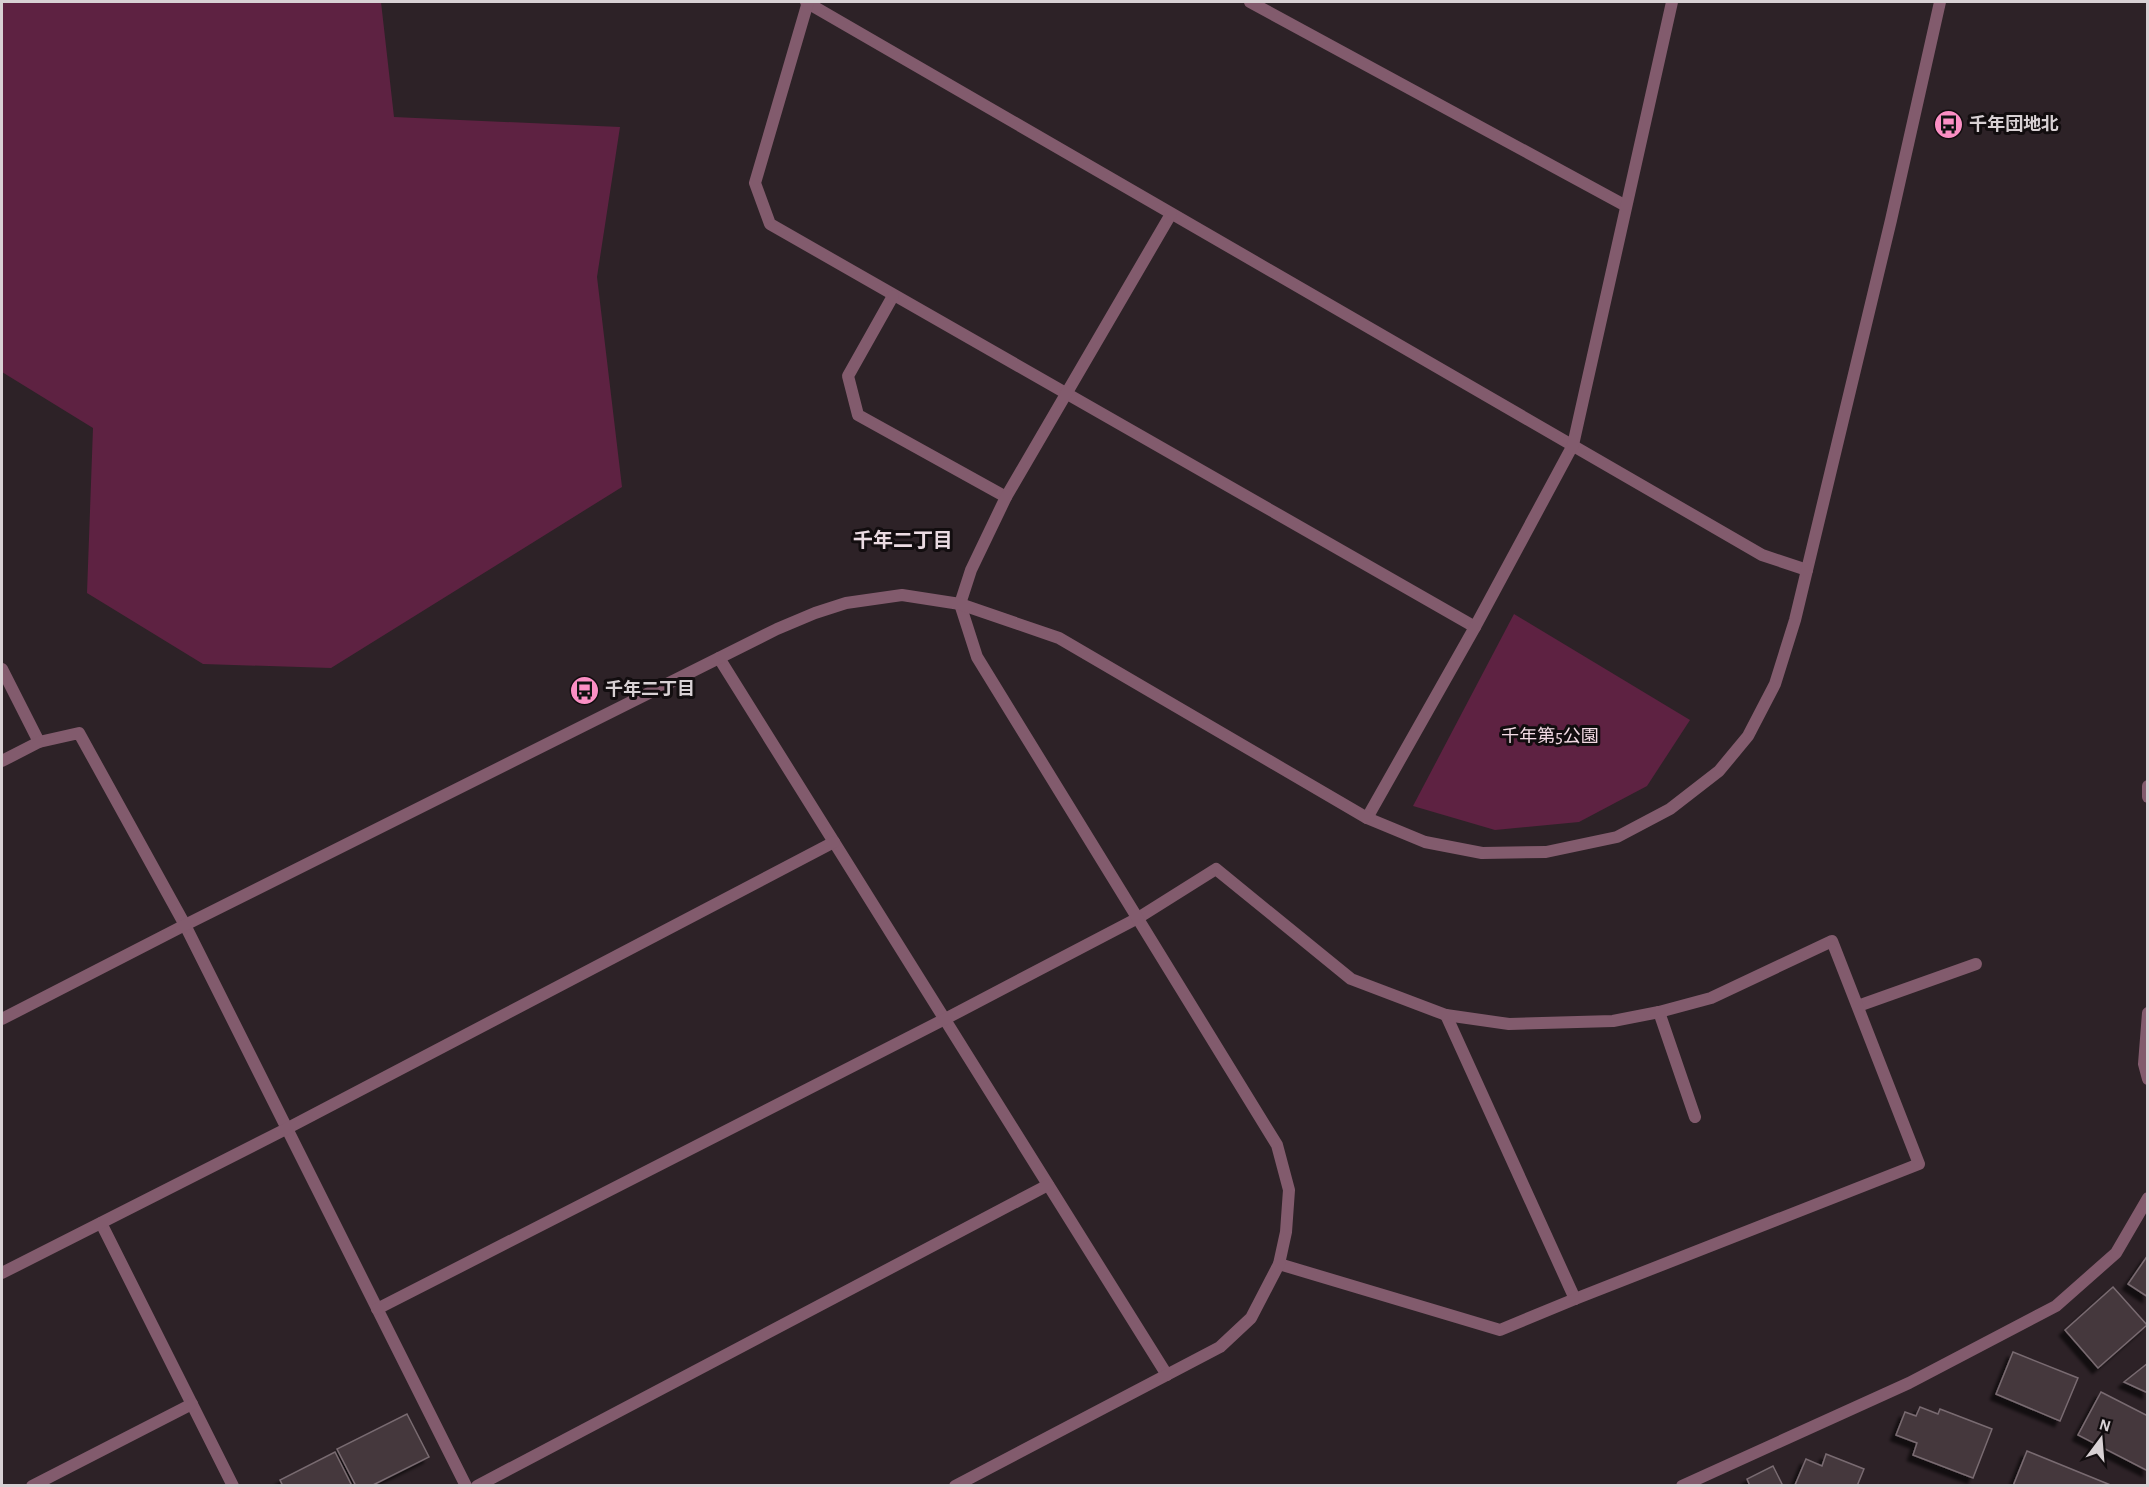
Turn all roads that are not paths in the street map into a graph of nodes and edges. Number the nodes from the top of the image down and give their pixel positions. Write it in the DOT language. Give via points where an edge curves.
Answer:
graph roads {
  1 [pos="807,2"];
  2 [pos="1250,2"];
  3 [pos="1672,2"];
  4 [pos="1940,2"];
  5 [pos="1626,206"];
  6 [pos="1171,214"];
  7 [pos="893,296"];
  8 [pos="1066,394"];
  9 [pos="1573,445"];
  10 [pos="1006,497"];
  11 [pos="1807,570"];
  12 [pos="960,604"];
  13 [pos="1475,627"];
  14 [pos="719,658"];
  15 [pos="2,669"];
  16 [pos="39,742"];
  17 [pos="2,761"];
  18 [pos="2148,786"];
  19 [pos="2148,797"];
  20 [pos="1367,818"];
  21 [pos="834,842"];
  22 [pos="1138,918"];
  23 [pos="185,925"];
  24 [pos="1976,964"];
  25 [pos="1858,1006"];
  26 [pos="1659,1012"];
  27 [pos="2148,1013"];
  28 [pos="1446,1015"];
  29 [pos="945,1019"];
  30 [pos="2,1020"];
  31 [pos="2148,1079"];
  32 [pos="1695,1117"];
  33 [pos="286,1130"];
  34 [pos="1048,1185"];
  35 [pos="2148,1198"];
  36 [pos="101,1223"];
  37 [pos="1279,1264"];
  38 [pos="2,1273"];
  39 [pos="1575,1299"];
  40 [pos="376,1309"];
  41 [pos="1167,1375"];
  42 [pos="192,1404"];
  43 [pos="1704,1481"];
  44 [pos="32,1485"];
  45 [pos="233,1485"];
  46 [pos="466,1485"];
  47 [pos="477,1485"];
  48 [pos="955,1485"];
  49 [pos="1682,1485"];
  1 -- 6 [label="street"];
  1 -- 7 [label="street" via="755,183 770,224"];
  2 -- 5 [label="street"];
  3 -- 5 [label="street"];
  4 -- 11 [label="street"];
  5 -- 9 [label="street"];
  6 -- 8 [label="street"];
  6 -- 9 [label="street"];
  7 -- 8 [label="street"];
  7 -- 10 [label="street" via="848,376 858,415"];
  8 -- 10 [label="street"];
  8 -- 13 [label="street"];
  9 -- 11 [label="street" via="1762,555"];
  9 -- 13 [label="street"];
  10 -- 12 [label="street" via="971,570"];
  11 -- 20 [label="street" via="1775,684 1748,736 1719,771 1670,809 1617,837 1546,852 1482,853 1425,842"];
  12 -- 14 [label="street" via="902,595 846,603 777,629"];
  12 -- 20 [label="street" via="1059,638"];
  12 -- 22 [label="street" via="977,657"];
  13 -- 20 [label="street"];
  14 -- 21 [label="street"];
  14 -- 23 [label="street"];
  15 -- 16 [label="street"];
  16 -- 17 [label="street"];
  16 -- 23 [label="street" via="79,732"];
  18 -- 19 [label="street"];
  21 -- 29 [label="street"];
  21 -- 33 [label="street"];
  22 -- 28 [label="street" via="1216,869 1351,980"];
  22 -- 29 [label="street"];
  22 -- 37 [label="street" via="1277,1145 1289,1190"];
  23 -- 30 [label="street"];
  23 -- 33 [label="street"];
  24 -- 25 [label="street"];
  25 -- 26 [label="street" via="1832,941 1711,998"];
  25 -- 39 [label="street" via="1919,1164"];
  26 -- 28 [label="street" via="1613,1021 1509,1024"];
  26 -- 32 [label="street"];
  27 -- 31 [label="street" via="2144,1064"];
  28 -- 39 [label="street"];
  29 -- 34 [label="street"];
  29 -- 40 [label="street"];
  33 -- 36 [label="street"];
  33 -- 40 [label="street"];
  34 -- 41 [label="street"];
  34 -- 47 [label="street"];
  35 -- 43 [label="street" via="2116,1253 2056,1306 1909,1383"];
  36 -- 38 [label="street"];
  36 -- 42 [label="street"];
  37 -- 39 [label="street" via="1500,1330"];
  37 -- 41 [label="street" via="1251,1318 1220,1347"];
  40 -- 46 [label="street"];
  41 -- 48 [label="street"];
  42 -- 44 [label="street"];
  42 -- 45 [label="street"];
  43 -- 49 [label="street"];
}
